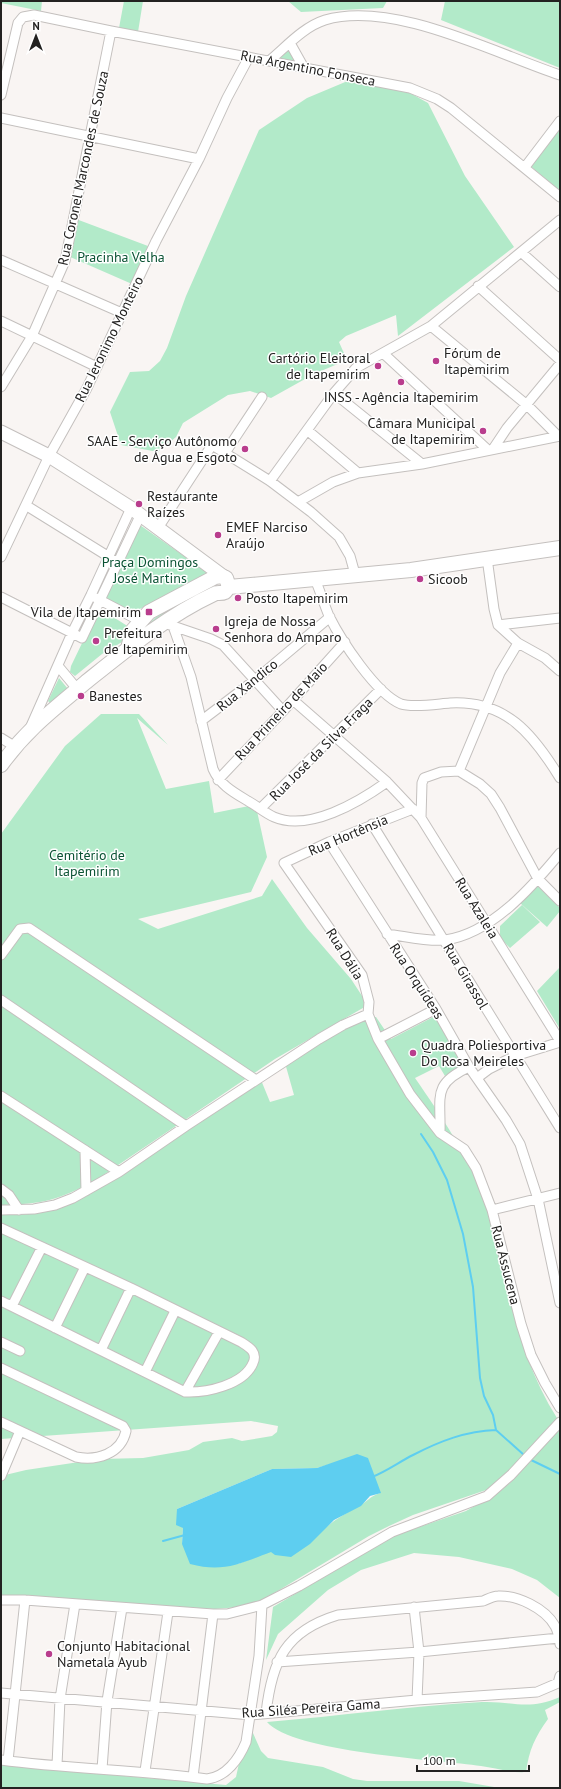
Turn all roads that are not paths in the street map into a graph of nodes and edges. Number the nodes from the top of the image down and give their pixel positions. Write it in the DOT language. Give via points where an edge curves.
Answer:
graph roads {
  1 [pos="111,31"];
  2 [pos="290,44"];
  3 [pos="249,57"];
  4 [pos="269,61"];
  5 [pos="304,68"];
  6 [pos="560,75"];
  7 [pos="1,95"];
  8 [pos="1,118"];
  9 [pos="560,121"];
  10 [pos="91,137"];
  11 [pos="199,159"];
  12 [pos="525,168"];
  13 [pos="560,197"];
  14 [pos="560,220"];
  15 [pos="522,253"];
  16 [pos="1,260"];
  17 [pos="55,284"];
  18 [pos="478,286"];
  19 [pos="560,287"];
  20 [pos="122,313"];
  21 [pos="1,321"];
  22 [pos="431,326"];
  23 [pos="32,336"];
  24 [pos="384,354"];
  25 [pos="560,360"];
  26 [pos="560,364"];
  27 [pos="97,367"];
  28 [pos="1,387"];
  29 [pos="334,393"];
  30 [pos="262,397"];
  31 [pos="527,406"];
  32 [pos="307,430"];
  33 [pos="1,432"];
  34 [pos="559,436"];
  35 [pos="491,450"];
  36 [pos="225,453"];
  37 [pos="49,456"];
  38 [pos="422,464"];
  39 [pos="358,473"];
  40 [pos="270,481"];
  41 [pos="298,502"];
  42 [pos="27,506"];
  43 [pos="136,512"];
  44 [pos="158,528"];
  45 [pos="560,548"];
  46 [pos="109,556"];
  47 [pos="1,557"];
  48 [pos="487,558"];
  49 [pos="118,563"];
  50 [pos="356,574"];
  51 [pos="315,579"];
  52 [pos="220,584"];
  53 [pos="91,595"];
  54 [pos="1,597"];
  55 [pos="102,600"];
  56 [pos="330,617"];
  57 [pos="560,618"];
  58 [pos="140,621"];
  59 [pos="168,624"];
  60 [pos="498,625"];
  61 [pos="72,633"];
  62 [pos="345,642"];
  63 [pos="518,643"];
  64 [pos="128,648"];
  65 [pos="58,666"];
  66 [pos="560,671"];
  67 [pos="255,680"];
  68 [pos="381,689"];
  69 [pos="78,690"];
  70 [pos="293,700"];
  71 [pos="485,706"];
  72 [pos="283,711"];
  73 [pos="201,721"];
  74 [pos="30,729"];
  75 [pos="334,736"];
  76 [pos="1,738"];
  77 [pos="14,746"];
  78 [pos="1,765"];
  79 [pos="460,771"];
  80 [pos="560,778"];
  81 [pos="218,780"];
  82 [pos="387,782"];
  83 [pos="260,808"];
  84 [pos="413,809"];
  85 [pos="421,818"];
  86 [pos="372,824"];
  87 [pos="329,842"];
  88 [pos="560,853"];
  89 [pos="284,863"];
  90 [pos="538,879"];
  91 [pos="560,901"];
  92 [pos="488,924"];
  93 [pos="387,934"];
  94 [pos="443,940"];
  95 [pos="1,955"];
  96 [pos="1,1000"];
  97 [pos="436,1009"];
  98 [pos="368,1014"];
  99 [pos="378,1039"];
  100 [pos="560,1041"];
  101 [pos="515,1056"];
  102 [pos="469,1067"];
  103 [pos="477,1078"];
  104 [pos="256,1080"];
  105 [pos="1,1096"];
  106 [pos="186,1126"];
  107 [pos="560,1128"];
  108 [pos="440,1133"];
  109 [pos="85,1150"];
  110 [pos="119,1172"];
  111 [pos="1,1189"];
  112 [pos="86,1191"];
  113 [pos="560,1193"];
  114 [pos="538,1199"];
  115 [pos="1,1210"];
  116 [pos="19,1210"];
  117 [pos="492,1210"];
  118 [pos="1,1228"];
  119 [pos="42,1247"];
  120 [pos="85,1267"];
  121 [pos="131,1288"];
  122 [pos="1,1301"];
  123 [pos="560,1303"];
  124 [pos="12,1306"];
  125 [pos="175,1311"];
  126 [pos="55,1328"];
  127 [pos="219,1332"];
  128 [pos="1,1342"];
  129 [pos="101,1350"];
  130 [pos="20,1351"];
  131 [pos="1,1368"];
  132 [pos="145,1372"];
  133 [pos="185,1392"];
  134 [pos="560,1408"];
  135 [pos="1,1422"];
  136 [pos="560,1422"];
  137 [pos="20,1431"];
  138 [pos="1,1476"];
  139 [pos="1,1600"];
  140 [pos="25,1600"];
  141 [pos="75,1604"];
  142 [pos="262,1605"];
  143 [pos="414,1607"];
  144 [pos="122,1608"];
  145 [pos="168,1612"];
  146 [pos="213,1614"];
  147 [pos="559,1641"];
  148 [pos="419,1652"];
  149 [pos="277,1662"];
  150 [pos="560,1676"];
  151 [pos="1,1693"];
  152 [pos="14,1694"];
  153 [pos="60,1699"];
  154 [pos="417,1700"];
  155 [pos="107,1701"];
  156 [pos="154,1707"];
  157 [pos="201,1710"];
  158 [pos="266,1713"];
  159 [pos="251,1715"];
  160 [pos="5,1760"];
  161 [pos="57,1765"];
  162 [pos="102,1769"];
  163 [pos="146,1771"];
  164 [pos="193,1777"];
  1 -- 3 [label="street, Rua Argentino Fonseca"];
  1 -- 7 [label="street, Rua Argentino Fonseca" via="34,15 23,17 16,30"];
  1 -- 10 [label="street, Rua Coronel Marcondes de Souza"];
  2 -- 4 [label="street"];
  2 -- 5 [label="street"];
  2 -- 6 [label="street" via="312,26 331,18 361,15 394,17 426,24"];
  3 -- 4 [label="street, Rua Argentino Fonseca"];
  3 -- 11 [label="street, Rua Jeronimo Monteiro"];
  4 -- 5 [label="street, Rua Argentino Fonseca"];
  5 -- 12 [label="street, Rua Argentino Fonseca" via="410,88 424,93 450,108"];
  8 -- 10 [label="street"];
  9 -- 12 [label="street"];
  10 -- 11 [label="street"];
  10 -- 17 [label="street, Rua Coronel Marcondes de Souza" via="67,253"];
  11 -- 20 [label="street, Rua Jeronimo Monteiro"];
  12 -- 13 [label="street, Rua Argentino Fonseca"];
  14 -- 15 [label="street"];
  15 -- 18 [label="street"];
  15 -- 19 [label="street"];
  16 -- 17 [label="street"];
  17 -- 20 [label="street"];
  17 -- 23 [label="street, Rua Coronel Marcondes de Souza"];
  18 -- 22 [label="street"];
  18 -- 25 [label="street"];
  20 -- 27 [label="street, Rua Jeronimo Monteiro"];
  21 -- 23 [label="street"];
  22 -- 24 [label="street"];
  22 -- 31 [label="street"];
  23 -- 27 [label="street"];
  23 -- 28 [label="street, Rua Coronel Marcondes de Souza"];
  24 -- 29 [label="street" via="356,368"];
  24 -- 35 [label="street"];
  26 -- 31 [label="street"];
  27 -- 37 [label="street, Rua Jeronimo Monteiro"];
  29 -- 32 [label="street"];
  29 -- 38 [label="street"];
  30 -- 36 [label="street"];
  31 -- 34 [label="street"];
  31 -- 35 [label="street"];
  32 -- 39 [label="street"];
  32 -- 40 [label="street"];
  33 -- 37 [label="main road"];
  34 -- 35 [label="street"];
  35 -- 38 [label="street"];
  36 -- 40 [label="street"];
  36 -- 44 [label="street" via="212,445"];
  37 -- 42 [label="street, Rua Jeronimo Monteiro"];
  37 -- 43 [label="main road"];
  38 -- 39 [label="street"];
  39 -- 41 [label="street" via="334,482"];
  40 -- 41 [label="street"];
  41 -- 50 [label="street" via="339,537 350,556"];
  42 -- 46 [label="street"];
  42 -- 47 [label="street, Rua Jeronimo Monteiro"];
  43 -- 44 [label="main road"];
  43 -- 46 [label="street"];
  43 -- 49 [label="street"];
  44 -- 52 [label="main road"];
  45 -- 48 [label="main road"];
  46 -- 49 [label="street"];
  46 -- 53 [label="street"];
  48 -- 50 [label="main road" via="411,570"];
  48 -- 60 [label="street"];
  49 -- 55 [label="street"];
  50 -- 51 [label="main road"];
  51 -- 52 [label="main road"];
  51 -- 56 [label="street"];
  52 -- 58 [label="main road" via="161,606 149,612"];
  52 -- 59 [label="main road"];
  53 -- 55 [label="street"];
  53 -- 61 [label="street"];
  54 -- 61 [label="street"];
  55 -- 58 [label="street"];
  55 -- 61 [label="street" via="82,638"];
  56 -- 62 [label="street"];
  56 -- 67 [label="street, Rua Xandico"];
  57 -- 60 [label="street"];
  58 -- 64 [label="main road" via="133,630"];
  59 -- 64 [label="main road"];
  59 -- 67 [label="street" via="219,643"];
  59 -- 73 [label="street" via="191,677"];
  60 -- 63 [label="street"];
  61 -- 65 [label="street"];
  62 -- 68 [label="street"];
  62 -- 70 [label="street, Rua Primeiro de Maio"];
  63 -- 66 [label="street" via="545,658"];
  63 -- 71 [label="street" via="500,673"];
  64 -- 69 [label="main road"];
  65 -- 69 [label="street"];
  65 -- 74 [label="street"];
  67 -- 72 [label="street"];
  67 -- 73 [label="street, Rua Xandico"];
  68 -- 71 [label="street" via="405,705 467,702"];
  68 -- 75 [label="street, Rua José da Silva Fraga"];
  69 -- 74 [label="main road"];
  70 -- 72 [label="street, Rua Primeiro de Maio"];
  70 -- 75 [label="street, Rua Azaleia"];
  71 -- 79 [label="street"];
  71 -- 80 [label="street" via="509,718 525,731 548,758"];
  72 -- 81 [label="street, Rua Primeiro de Maio"];
  73 -- 81 [label="street"];
  74 -- 77 [label="main road"];
  75 -- 82 [label="street, Rua Azaleia"];
  75 -- 83 [label="street, Rua José da Silva Fraga"];
  76 -- 77 [label="street"];
  77 -- 78 [label="main road"];
  79 -- 85 [label="street" via="441,772 424,778"];
  79 -- 90 [label="street" via="470,776 490,794"];
  81 -- 83 [label="street"];
  82 -- 83 [label="street" via="361,798 313,820 285,820 274,817"];
  82 -- 84 [label="street, Rua Azaleia"];
  84 -- 85 [label="street, Rua Azaleia"];
  84 -- 86 [label="street, Rua Hortênsia"];
  85 -- 92 [label="street, Rua Azaleia"];
  86 -- 87 [label="street, Rua Hortênsia"];
  86 -- 94 [label="street, Rua Girassol"];
  87 -- 89 [label="street, Rua Hortênsia"];
  87 -- 93 [label="street, Rua Orquídeas"];
  88 -- 90 [label="street"];
  89 -- 98 [label="street, Rua Dália" via="362,975 369,1002"];
  90 -- 91 [label="street"];
  90 -- 92 [label="street"];
  92 -- 94 [label="street" via="469,933"];
  92 -- 100 [label="street, Rua Azaleia"];
  93 -- 94 [label="street"];
  93 -- 97 [label="street, Rua Orquídeas"];
  94 -- 101 [label="street, Rua Girassol"];
  95 -- 104 [label="street" via="20,929 29,928"];
  96 -- 106 [label="street"];
  97 -- 99 [label="street"];
  97 -- 102 [label="street, Rua Orquídeas"];
  98 -- 99 [label="street, Rua Dália"];
  98 -- 104 [label="street" via="333,1031"];
  99 -- 108 [label="street, Rua Dália" via="410,1094"];
  100 -- 101 [label="street"];
  101 -- 103 [label="street"];
  101 -- 107 [label="street, Rua Girassol"];
  102 -- 103 [label="street, Rua Orquídeas"];
  102 -- 108 [label="street" via="451,1076 442,1087"];
  103 -- 114 [label="street, Rua Orquídeas" via="520,1144"];
  104 -- 106 [label="street"];
  105 -- 109 [label="street"];
  106 -- 110 [label="street"];
  108 -- 117 [label="street, Rua Assucena" via="464,1149 478,1174"];
  109 -- 110 [label="street"];
  109 -- 112 [label="street"];
  110 -- 112 [label="street"];
  111 -- 116 [label="street" via="8,1194"];
  112 -- 116 [label="street" via="55,1205"];
  113 -- 114 [label="street"];
  114 -- 117 [label="street"];
  114 -- 123 [label="street, Rua Orquídeas"];
  115 -- 116 [label="street"];
  117 -- 134 [label="street, Rua Assucena" via="529,1349"];
  118 -- 119 [label="street"];
  119 -- 120 [label="street"];
  119 -- 124 [label="street"];
  120 -- 121 [label="street"];
  120 -- 126 [label="street"];
  121 -- 125 [label="street"];
  121 -- 129 [label="street"];
  122 -- 124 [label="street"];
  124 -- 126 [label="street"];
  125 -- 127 [label="street"];
  125 -- 132 [label="street"];
  126 -- 129 [label="street"];
  127 -- 133 [label="street"];
  127 -- 133 [label="street" via="250,1348 254,1356 251,1369 245,1376 230,1384"];
  128 -- 130 [label="street"];
  129 -- 132 [label="street"];
  131 -- 137 [label="street" via="123,1426 126,1431 121,1444 109,1454 86,1459 76,1457"];
  132 -- 133 [label="street"];
  135 -- 137 [label="street"];
  136 -- 142 [label="street" via="511,1475 487,1496 392,1532"];
  137 -- 138 [label="street"];
  139 -- 140 [label="street"];
  140 -- 141 [label="street"];
  140 -- 152 [label="street"];
  141 -- 144 [label="street"];
  141 -- 153 [label="street"];
  142 -- 146 [label="street" via="227,1614"];
  142 -- 159 [label="street" via="259,1656"];
  143 -- 147 [label="street" via="483,1600 496,1595 512,1597 524,1600 546,1617 554,1625"];
  143 -- 148 [label="street"];
  143 -- 149 [label="street" via="338,1615 319,1621 293,1639"];
  144 -- 145 [label="street"];
  144 -- 155 [label="street"];
  145 -- 146 [label="street"];
  145 -- 156 [label="street"];
  146 -- 157 [label="street"];
  147 -- 148 [label="street"];
  148 -- 149 [label="street"];
  148 -- 154 [label="street"];
  149 -- 158 [label="street"];
  150 -- 154 [label="street, Rua Siléa Pereira Gama" via="558,1683 537,1692"];
  151 -- 152 [label="street, Rua Siléa Pereira Gama"];
  152 -- 153 [label="street, Rua Siléa Pereira Gama"];
  152 -- 160 [label="street"];
  153 -- 155 [label="street, Rua Siléa Pereira Gama"];
  153 -- 161 [label="street"];
  154 -- 158 [label="street, Rua Siléa Pereira Gama"];
  155 -- 156 [label="street, Rua Siléa Pereira Gama"];
  155 -- 162 [label="street"];
  156 -- 157 [label="street, Rua Siléa Pereira Gama"];
  156 -- 163 [label="street"];
  157 -- 159 [label="street, Rua Siléa Pereira Gama"];
  157 -- 164 [label="street"];
  158 -- 159 [label="street, Rua Siléa Pereira Gama"];
  159 -- 164 [label="street" via="242,1752 228,1769 216,1778"];
  160 -- 161 [label="street"];
  161 -- 162 [label="street"];
  162 -- 163 [label="street"];
  163 -- 164 [label="street"];
}
